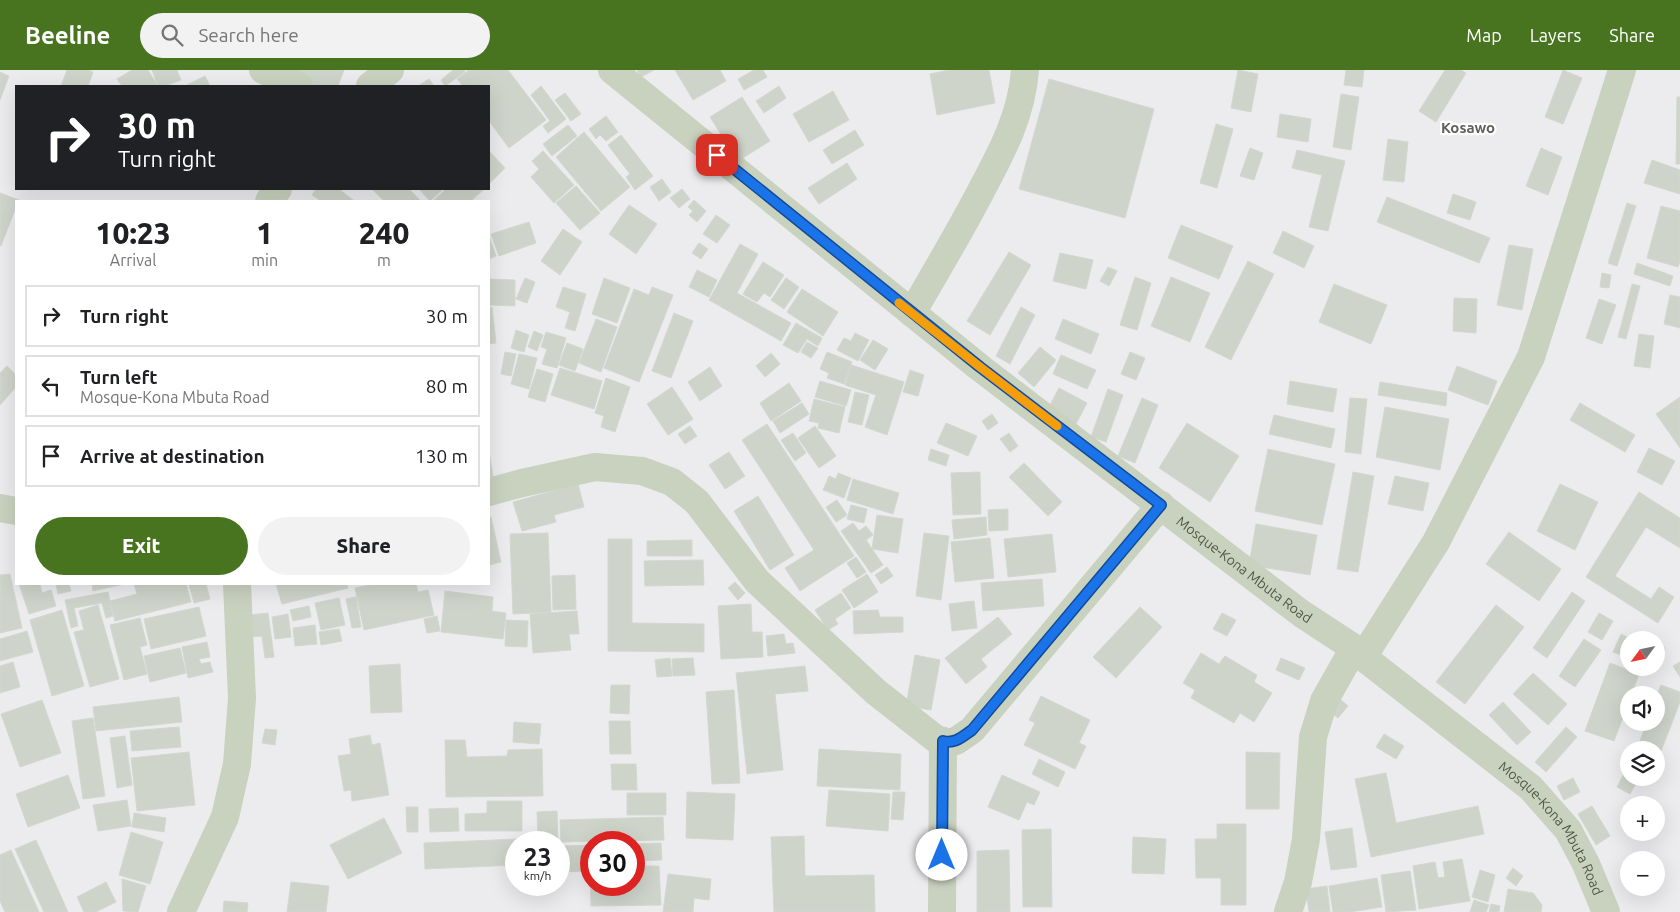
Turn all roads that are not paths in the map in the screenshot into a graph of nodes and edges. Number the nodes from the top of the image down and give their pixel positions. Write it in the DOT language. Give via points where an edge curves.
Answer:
graph roads {
  1 [pos="262,70"];
  2 [pos="390,70"];
  3 [pos="612,70"];
  4 [pos="1025,70"];
  5 [pos="1622,70"];
  6 [pos="297,85"];
  7 [pos="371,85"];
  8 [pos="912,313"];
  9 [pos="490,492"];
  10 [pos="1161,505"];
  11 [pos="0,508"];
  12 [pos="15,512"];
  13 [pos="237,585"];
  14 [pos="1359,652"];
  15 [pos="943,741"];
  16 [pos="182,912"];
  17 [pos="942,912"];
  18 [pos="1288,912"];
  19 [pos="1606,912"];
  1 -- 6 [label="street"];
  2 -- 7 [label="street"];
  3 -- 8 [label="street, Mosque-Kona Mbuta Road"];
  4 -- 8 [label="street" via="1015,119 1004,147"];
  5 -- 14 [label="street" via="1531,356 1436,542"];
  8 -- 10 [label="street, Mosque-Kona Mbuta Road"];
  9 -- 15 [label="street" via="595,467 642,471 672,482 697,502 756,581 876,692 936,739"];
  10 -- 14 [label="street, Mosque-Kona Mbuta Road" via="1302,614"];
  10 -- 15 [label="street" via="972,730 956,741"];
  11 -- 12 [label="street"];
  13 -- 16 [label="street" via="242,698 236,764 225,817"];
  14 -- 18 [label="street" via="1324,701 1313,736 1306,839 1298,882"];
  14 -- 19 [label="street, Mosque-Kona Mbuta Road" via="1531,788 1568,830"];
  15 -- 17 [label="street"];
}
